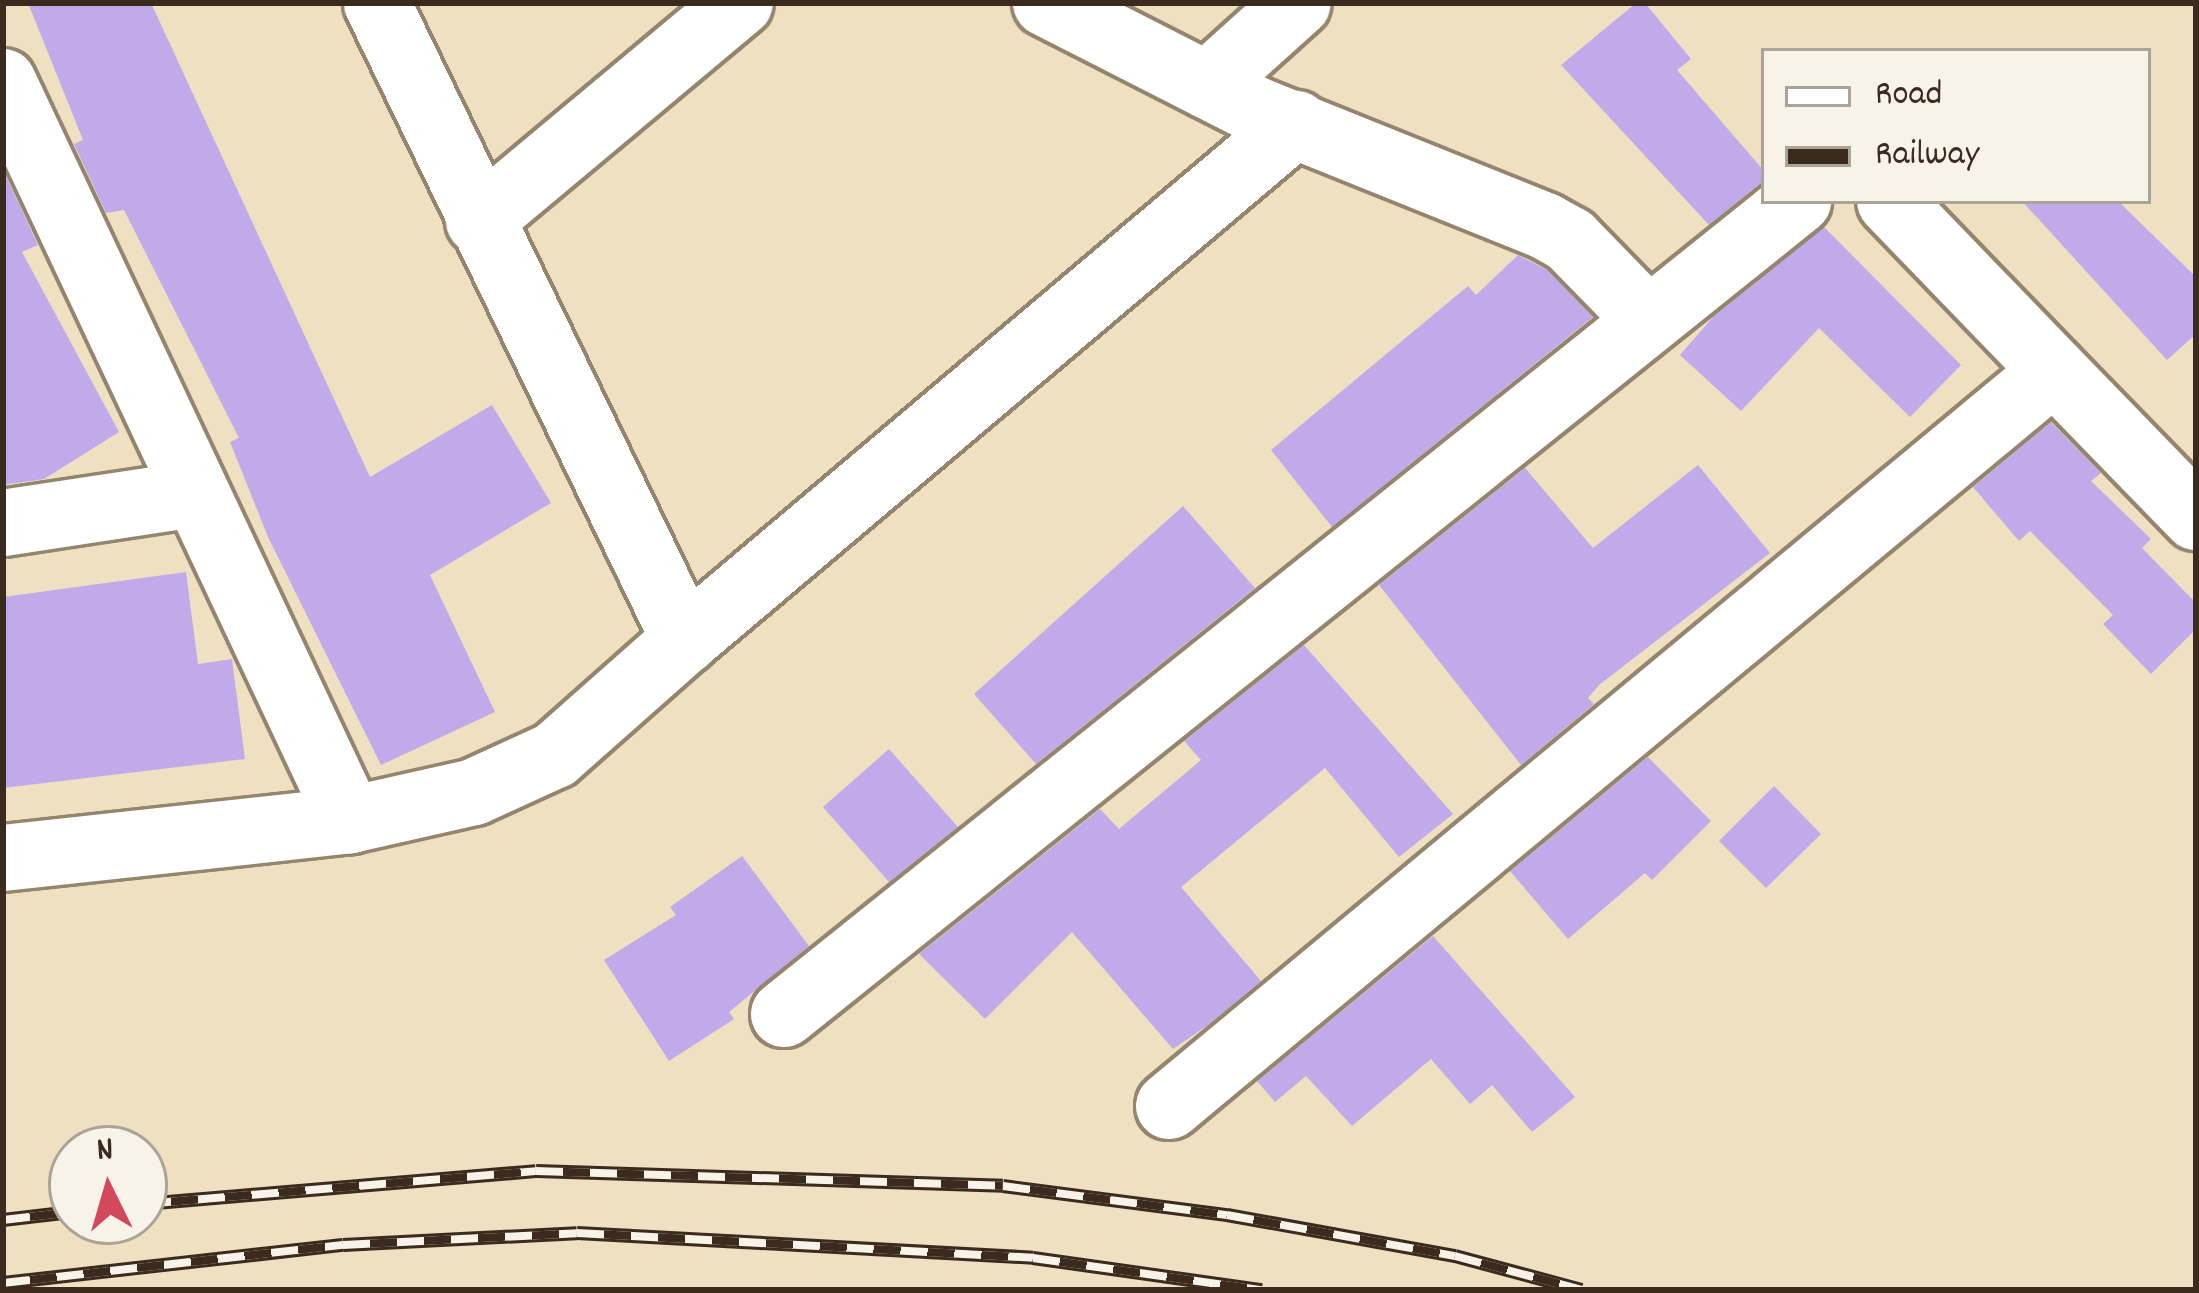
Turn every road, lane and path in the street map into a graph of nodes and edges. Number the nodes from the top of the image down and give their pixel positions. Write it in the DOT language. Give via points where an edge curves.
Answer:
graph roads {
  1 [pos="377,3"];
  2 [pos="740,3"];
  3 [pos="1046,3"];
  4 [pos="1298,3"];
  5 [pos="3,82"];
  6 [pos="1207,85"];
  7 [pos="1296,124"];
  8 [pos="1794,204"];
  9 [pos="1894,204"];
  10 [pos="479,221"];
  11 [pos="1648,320"];
  12 [pos="2054,371"];
  13 [pos="194,494"];
  14 [pos="2196,517"];
  15 [pos="3,523"];
  16 [pos="685,640"];
  17 [pos="350,820"];
  18 [pos="3,858"];
  19 [pos="784,1014"];
  20 [pos="1169,1106"];
  1 -- 10 [label="street"];
  2 -- 10 [label="street"];
  3 -- 6 [label="street"];
  4 -- 6 [label="street"];
  5 -- 13 [label="street"];
  6 -- 7 [label="street"];
  7 -- 11 [label="street" via="1545,226 1570,240"];
  7 -- 16 [label="street"];
  8 -- 11 [label="street"];
  9 -- 12 [label="street"];
  10 -- 16 [label="street"];
  11 -- 19 [label="street"];
  12 -- 14 [label="street"];
  12 -- 20 [label="street"];
  13 -- 15 [label="street"];
  13 -- 17 [label="street"];
  16 -- 17 [label="street" via="555,755 474,792"];
  17 -- 18 [label="street"];
}
